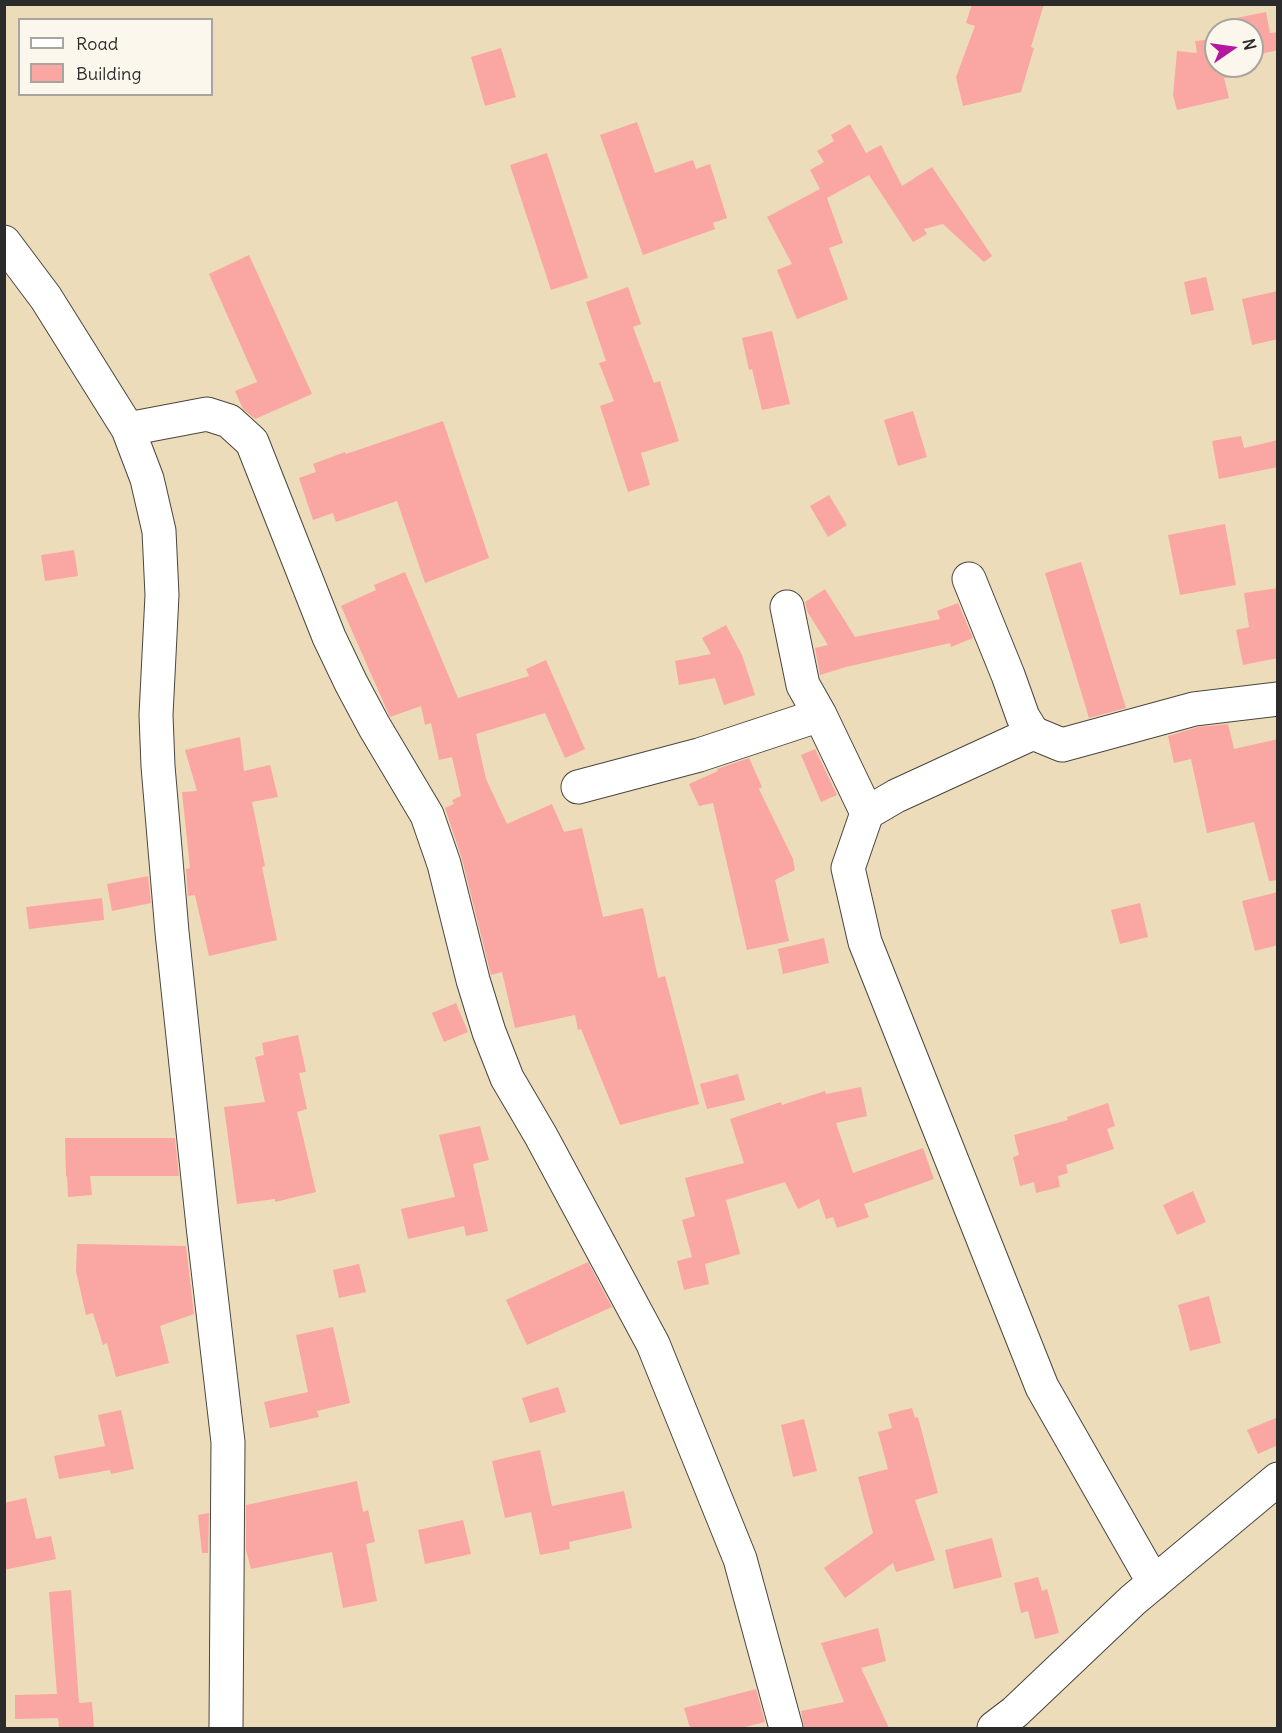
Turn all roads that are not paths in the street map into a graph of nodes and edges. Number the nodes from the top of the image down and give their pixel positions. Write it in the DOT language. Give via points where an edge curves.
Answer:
graph roads {
  1 [pos="4,242"];
  2 [pos="128,429"];
  3 [pos="969,579"];
  4 [pos="787,607"];
  5 [pos="1278,699"];
  6 [pos="820,715"];
  7 [pos="1033,733"];
  8 [pos="578,787"];
  9 [pos="867,813"];
  10 [pos="1278,1479"];
  11 [pos="1154,1583"];
  12 [pos="226,1728"];
  13 [pos="786,1728"];
  14 [pos="994,1728"];
  1 -- 2 [label="street" via="46,298"];
  2 -- 12 [label="street" via="147,479 159,531 162,595 156,715 158,766 196,1168 228,1442"];
  2 -- 13 [label="street" via="207,414 229,421 252,442 333,647 427,815 444,864 473,980 507,1078 653,1344 740,1559"];
  3 -- 7 [label="street" via="1023,717"];
  4 -- 6 [label="street" via="802,685"];
  5 -- 7 [label="street" via="1194,709 1062,745"];
  6 -- 8 [label="street" via="699,755"];
  6 -- 9 [label="street"];
  7 -- 9 [label="street"];
  9 -- 11 [label="street" via="848,867 865,942 1042,1387"];
  10 -- 11 [label="street"];
  11 -- 14 [label="street"];
}
